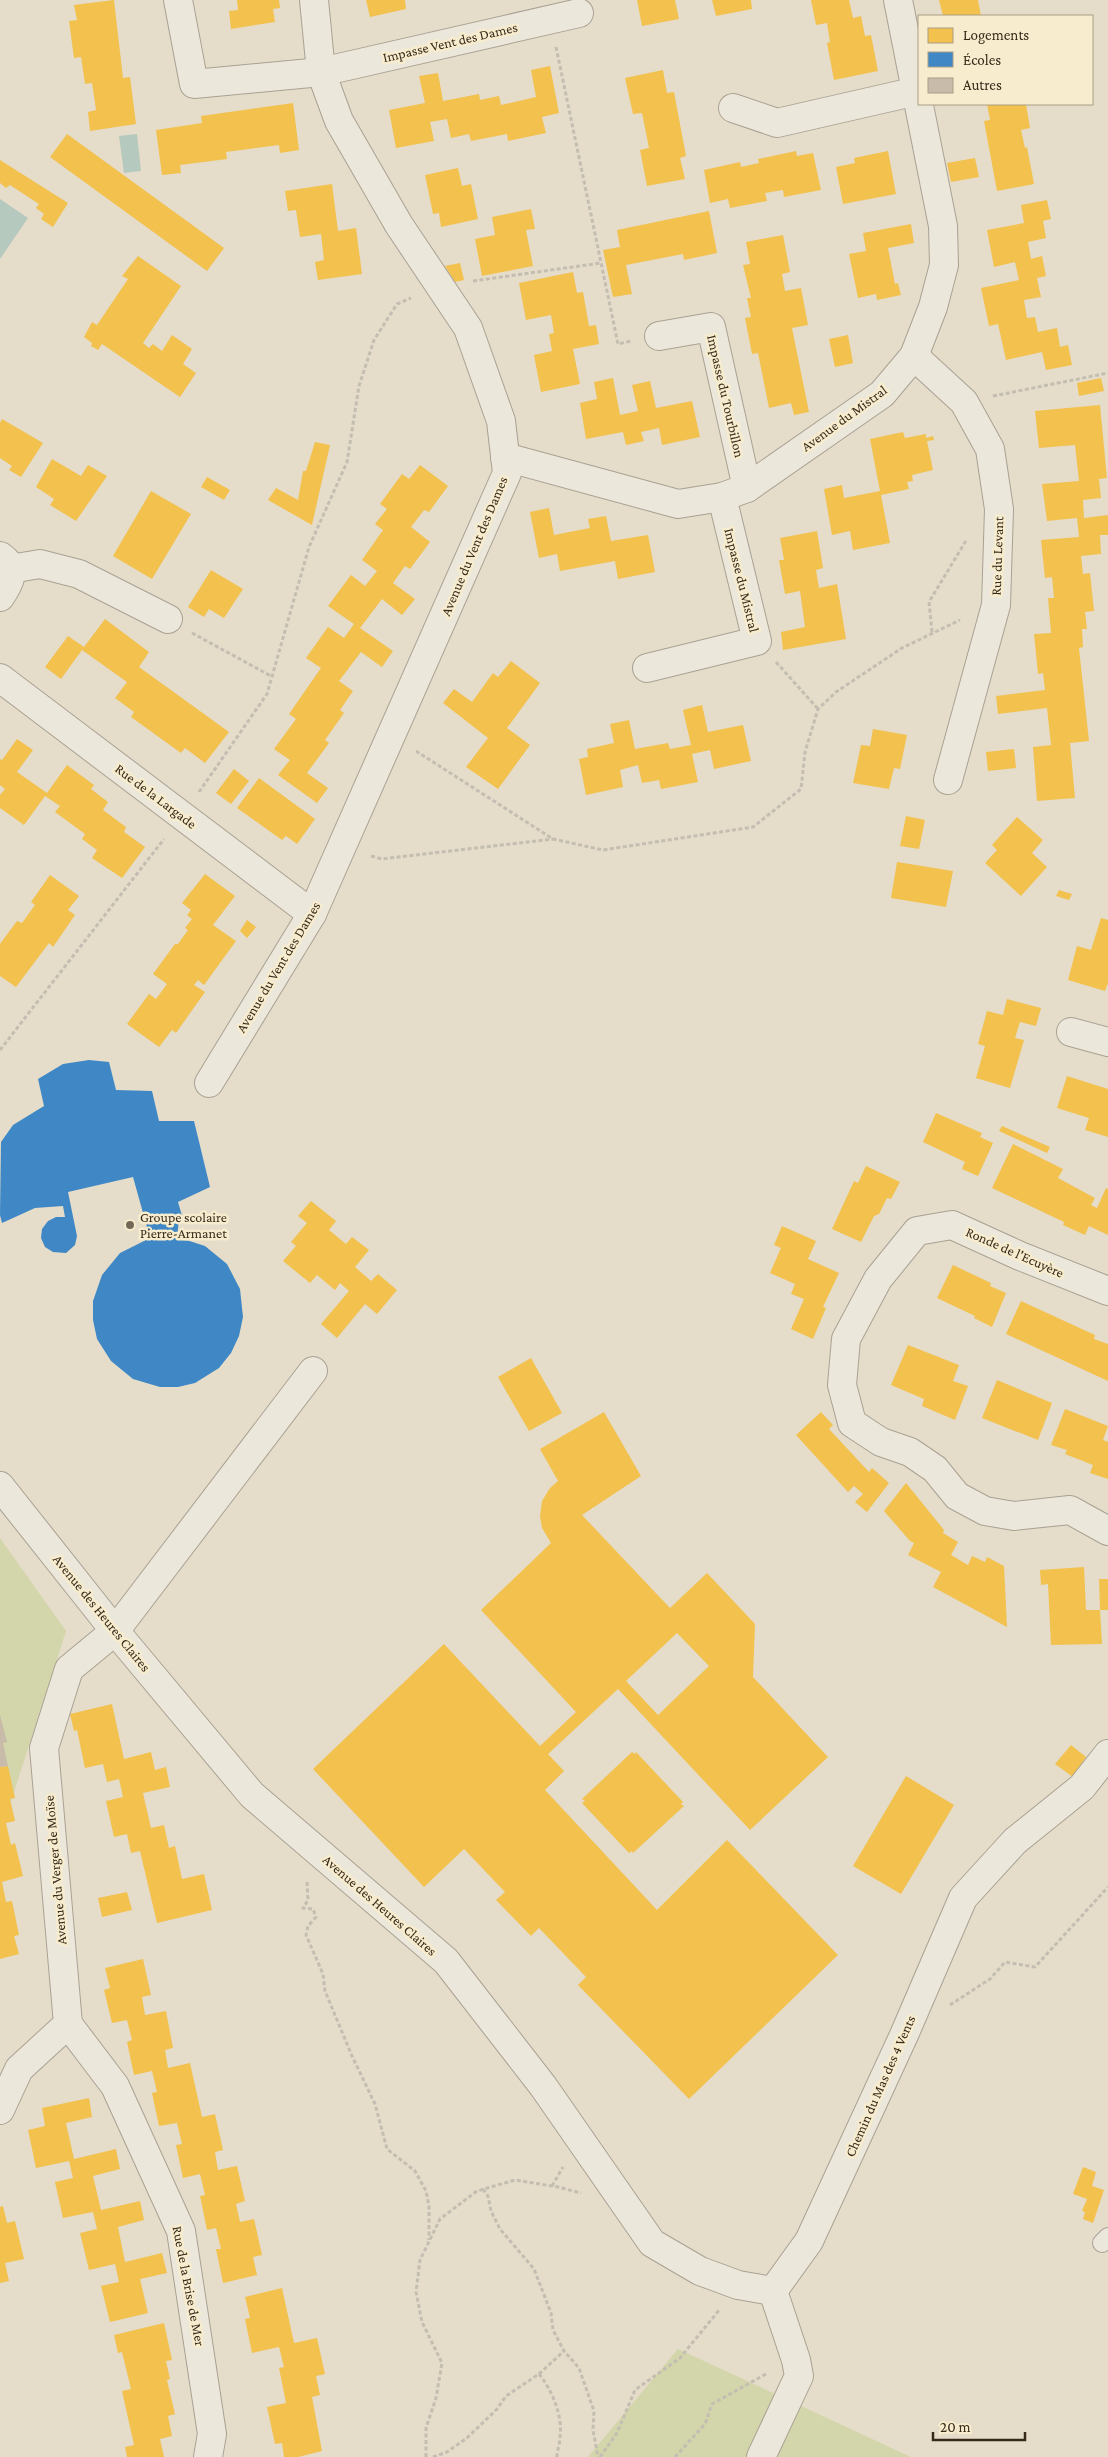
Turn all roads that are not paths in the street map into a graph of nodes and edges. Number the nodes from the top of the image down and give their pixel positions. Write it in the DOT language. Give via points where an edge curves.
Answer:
graph roads {
  1 [pos="178,0"];
  2 [pos="314,0"];
  3 [pos="898,0"];
  4 [pos="579,13"];
  5 [pos="321,72"];
  6 [pos="916,91"];
  7 [pos="918,101"];
  8 [pos="919,105"];
  9 [pos="733,108"];
  10 [pos="659,336"];
  11 [pos="914,356"];
  12 [pos="505,457"];
  13 [pos="735,492"];
  14 [pos="5,562"];
  15 [pos="0,597"];
  16 [pos="168,619"];
  17 [pos="647,668"];
  18 [pos="0,678"];
  19 [pos="948,780"];
  20 [pos="312,914"];
  21 [pos="1071,1032"];
  22 [pos="1108,1042"];
  23 [pos="209,1083"];
  24 [pos="1108,1292"];
  25 [pos="313,1371"];
  26 [pos="0,1486"];
  27 [pos="1108,1531"];
  28 [pos="116,1630"];
  29 [pos="1108,1754"];
  30 [pos="68,2024"];
  31 [pos="0,2110"];
  32 [pos="773,2290"];
  33 [pos="208,2457"];
  34 [pos="761,2457"];
  1 -- 5 [label="street, Impasse Vent des Dames" via="194,84"];
  2 -- 5 [label="street, Avenue du Vent des Dames"];
  3 -- 6 [label="street, Avenue du Mistral"];
  4 -- 5 [label="street, Impasse Vent des Dames"];
  5 -- 12 [label="street, Avenue du Vent des Dames" via="339,121 399,225 468,328 501,421"];
  6 -- 7 [label="street, Avenue du Mistral"];
  6 -- 9 [label="street" via="777,123"];
  8 -- 11 [label="street, Avenue du Mistral" via="943,226 944,265"];
  10 -- 13 [label="street, Impasse du Tourbillon" via="711,327"];
  11 -- 13 [label="street, Avenue du Mistral" via="882,394"];
  11 -- 19 [label="street, Rue du Levant" via="964,402 990,449 999,509 996,605"];
  12 -- 13 [label="street, Avenue du Mistral" via="678,504"];
  12 -- 20 [label="street, Avenue du Vent des Dames" via="507,473"];
  13 -- 17 [label="street, Impasse du Mistral" via="757,641"];
  14 -- 15 [label="street" via="10,582"];
  14 -- 16 [label="street" via="40,564 79,574"];
  18 -- 20 [label="street, Rue de la Largade"];
  20 -- 23 [label="street, Avenue du Vent des Dames"];
  21 -- 22 [label="street"];
  24 -- 27 [label="street, Ronde de l'Ecuyère" via="952,1224 917,1231 878,1279 846,1340 842,1385 852,1422 881,1442 910,1452 935,1469 957,1496 985,1511 1014,1516 1070,1510"];
  25 -- 28 [label="street, Avenue du Verger de Moïse"];
  26 -- 28 [label="street, Avenue des Heures Claires"];
  28 -- 30 [label="street, Avenue du Verger de Moïse" via="69,1669 44,1748"];
  28 -- 32 [label="street, Avenue des Heures Claires" via="252,1795 446,1961 543,2086 652,2243 700,2272 738,2285"];
  29 -- 32 [label="street, Chemin du Mas des 4 Vents" via="1082,1787 1015,1841 963,1898 809,2241"];
  30 -- 31 [label="street" via="19,2069"];
  30 -- 33 [label="street, Rue de la Brise de Mer" via="115,2086 181,2231 212,2434"];
  32 -- 34 [label="street" via="799,2376"];
}
